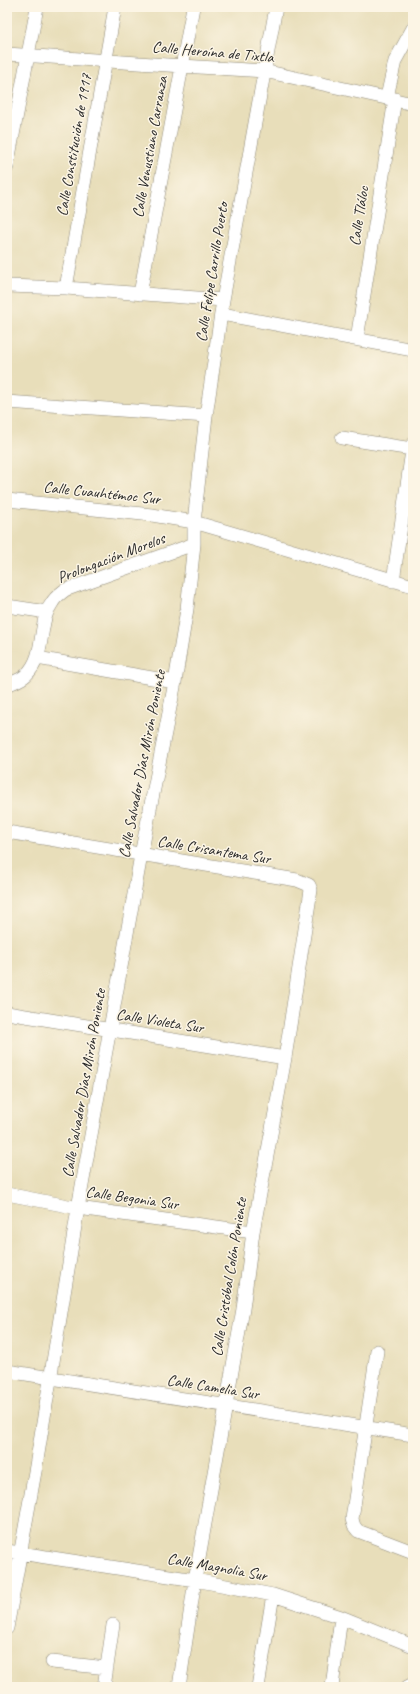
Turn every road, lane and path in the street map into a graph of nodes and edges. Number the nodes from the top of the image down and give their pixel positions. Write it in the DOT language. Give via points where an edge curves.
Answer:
graph roads {
  1 [pos="37,7"];
  2 [pos="115,7"];
  3 [pos="193,7"];
  4 [pos="276,7"];
  5 [pos="413,28"];
  6 [pos="7,54"];
  7 [pos="29,55"];
  8 [pos="106,60"];
  9 [pos="182,66"];
  10 [pos="264,70"];
  11 [pos="391,98"];
  12 [pos="413,104"];
  13 [pos="7,167"];
  14 [pos="7,286"];
  15 [pos="66,288"];
  16 [pos="140,294"];
  17 [pos="223,300"];
  18 [pos="222,314"];
  19 [pos="357,339"];
  20 [pos="413,350"];
  21 [pos="7,402"];
  22 [pos="206,416"];
  23 [pos="342,438"];
  24 [pos="413,446"];
  25 [pos="7,500"];
  26 [pos="194,522"];
  27 [pos="194,544"];
  28 [pos="393,581"];
  29 [pos="413,586"];
  30 [pos="7,606"];
  31 [pos="47,612"];
  32 [pos="37,658"];
  33 [pos="175,682"];
  34 [pos="7,685"];
  35 [pos="7,832"];
  36 [pos="141,855"];
  37 [pos="297,880"];
  38 [pos="7,1013"];
  39 [pos="111,1030"];
  40 [pos="285,1058"];
  41 [pos="7,1194"];
  42 [pos="78,1208"];
  43 [pos="253,1232"];
  44 [pos="377,1351"];
  45 [pos="7,1371"];
  46 [pos="49,1377"];
  47 [pos="225,1406"];
  48 [pos="365,1428"];
  49 [pos="413,1435"];
  50 [pos="7,1551"];
  51 [pos="413,1552"];
  52 [pos="20,1553"];
  53 [pos="196,1580"];
  54 [pos="273,1594"];
  55 [pos="341,1617"];
  56 [pos="113,1625"];
  57 [pos="7,1628"];
  58 [pos="413,1646"];
  59 [pos="52,1662"];
  60 [pos="107,1668"];
  61 [pos="413,1684"];
  62 [pos="104,1687"];
  63 [pos="179,1687"];
  64 [pos="258,1687"];
  65 [pos="332,1687"];
  66 [pos="407,1687"];
  1 -- 7 [label="street"];
  2 -- 8 [label="street, Calle Constitución de 1917"];
  3 -- 9 [label="street, Calle Venustiano Carranza"];
  4 -- 10 [label="street, Calle Felipe Carrillo Puerto"];
  5 -- 11 [label="street, Calle Tláloc" via="395,61"];
  6 -- 7 [label="street, Calle Heroína de Tixtla"];
  7 -- 8 [label="street, Calle Heroína de Tixtla"];
  7 -- 13 [label="street"];
  8 -- 9 [label="street, Calle Heroína de Tixtla"];
  8 -- 15 [label="street, Calle Constitución de 1917"];
  9 -- 10 [label="street, Calle Heroína de Tixtla"];
  9 -- 16 [label="street, Calle Venustiano Carranza"];
  10 -- 11 [label="street, Calle Heroína de Tixtla"];
  10 -- 17 [label="street, Calle Felipe Carrillo Puerto"];
  11 -- 12 [label="street, Calle Heroína de Tixtla"];
  11 -- 19 [label="street, Calle Tláloc"];
  14 -- 15 [label="street"];
  15 -- 16 [label="street"];
  16 -- 17 [label="street"];
  17 -- 18 [label="street, Calle Felipe Carrillo Puerto"];
  18 -- 19 [label="street"];
  18 -- 22 [label="street, Calle Felipe Carrillo Puerto"];
  19 -- 20 [label="street"];
  21 -- 22 [label="street"];
  22 -- 26 [label="street, Calle Felipe Carrillo Puerto"];
  23 -- 24 [label="street"];
  24 -- 28 [label="street"];
  25 -- 26 [label="street, Calle Cuauhtémoc Sur" via="152,515"];
  26 -- 27 [label="street, Calle Felipe Carrillo Puerto"];
  26 -- 28 [label="street, Calle Cuauhtémoc Sur"];
  27 -- 31 [label="street, Prolongación Morelos" via="65,590 56,597"];
  27 -- 33 [label="street, Calle Salvador Días Mirón Poniente"];
  28 -- 29 [label="street, Calle Cuauhtémoc Sur"];
  30 -- 31 [label="street"];
  31 -- 32 [label="street"];
  32 -- 33 [label="street"];
  32 -- 34 [label="street" via="25,676"];
  33 -- 36 [label="street, Calle Salvador Días Mirón Poniente"];
  35 -- 36 [label="street, Calle Crisantema Sur"];
  36 -- 37 [label="street, Calle Crisantema Sur"];
  36 -- 39 [label="street, Calle Salvador Días Mirón Poniente"];
  37 -- 40 [label="street, Calle Cristóbal Colón Poniente" via="309,885 312,895"];
  38 -- 39 [label="street, Calle Violeta Sur"];
  39 -- 40 [label="street, Calle Violeta Sur"];
  39 -- 42 [label="street, Calle Salvador Días Mirón Poniente"];
  40 -- 43 [label="street, Calle Cristóbal Colón Poniente"];
  41 -- 42 [label="street, Calle Begonia Sur"];
  42 -- 43 [label="street, Calle Begonia Sur"];
  42 -- 46 [label="street, Calle Salvador Días Mirón Poniente"];
  43 -- 47 [label="street, Calle Cristóbal Colón Poniente" via="243,1309"];
  44 -- 48 [label="street"];
  45 -- 46 [label="street, Calle Camelia Sur"];
  46 -- 47 [label="street, Calle Camelia Sur"];
  46 -- 52 [label="street, Calle Salvador Días Mirón Poniente"];
  47 -- 48 [label="street, Calle Camelia Sur"];
  47 -- 53 [label="street, Calle Cristóbal Colón Poniente"];
  48 -- 49 [label="street, Calle Camelia Sur"];
  48 -- 51 [label="street" via="352,1519 354,1526 358,1531"];
  50 -- 52 [label="street, Calle Magnolia Sur"];
  52 -- 53 [label="street, Calle Magnolia Sur"];
  52 -- 57 [label="street, Calle Salvador Días Mirón Poniente"];
  53 -- 54 [label="street, Calle Magnolia Sur"];
  53 -- 63 [label="street, Calle Cristóbal Colón Poniente"];
  54 -- 55 [label="street, Calle Magnolia Sur"];
  54 -- 64 [label="street"];
  55 -- 58 [label="street, Calle Magnolia Sur"];
  55 -- 65 [label="street"];
  56 -- 60 [label="street"];
  59 -- 60 [label="street"];
  60 -- 62 [label="street"];
  61 -- 66 [label="street"];
}
